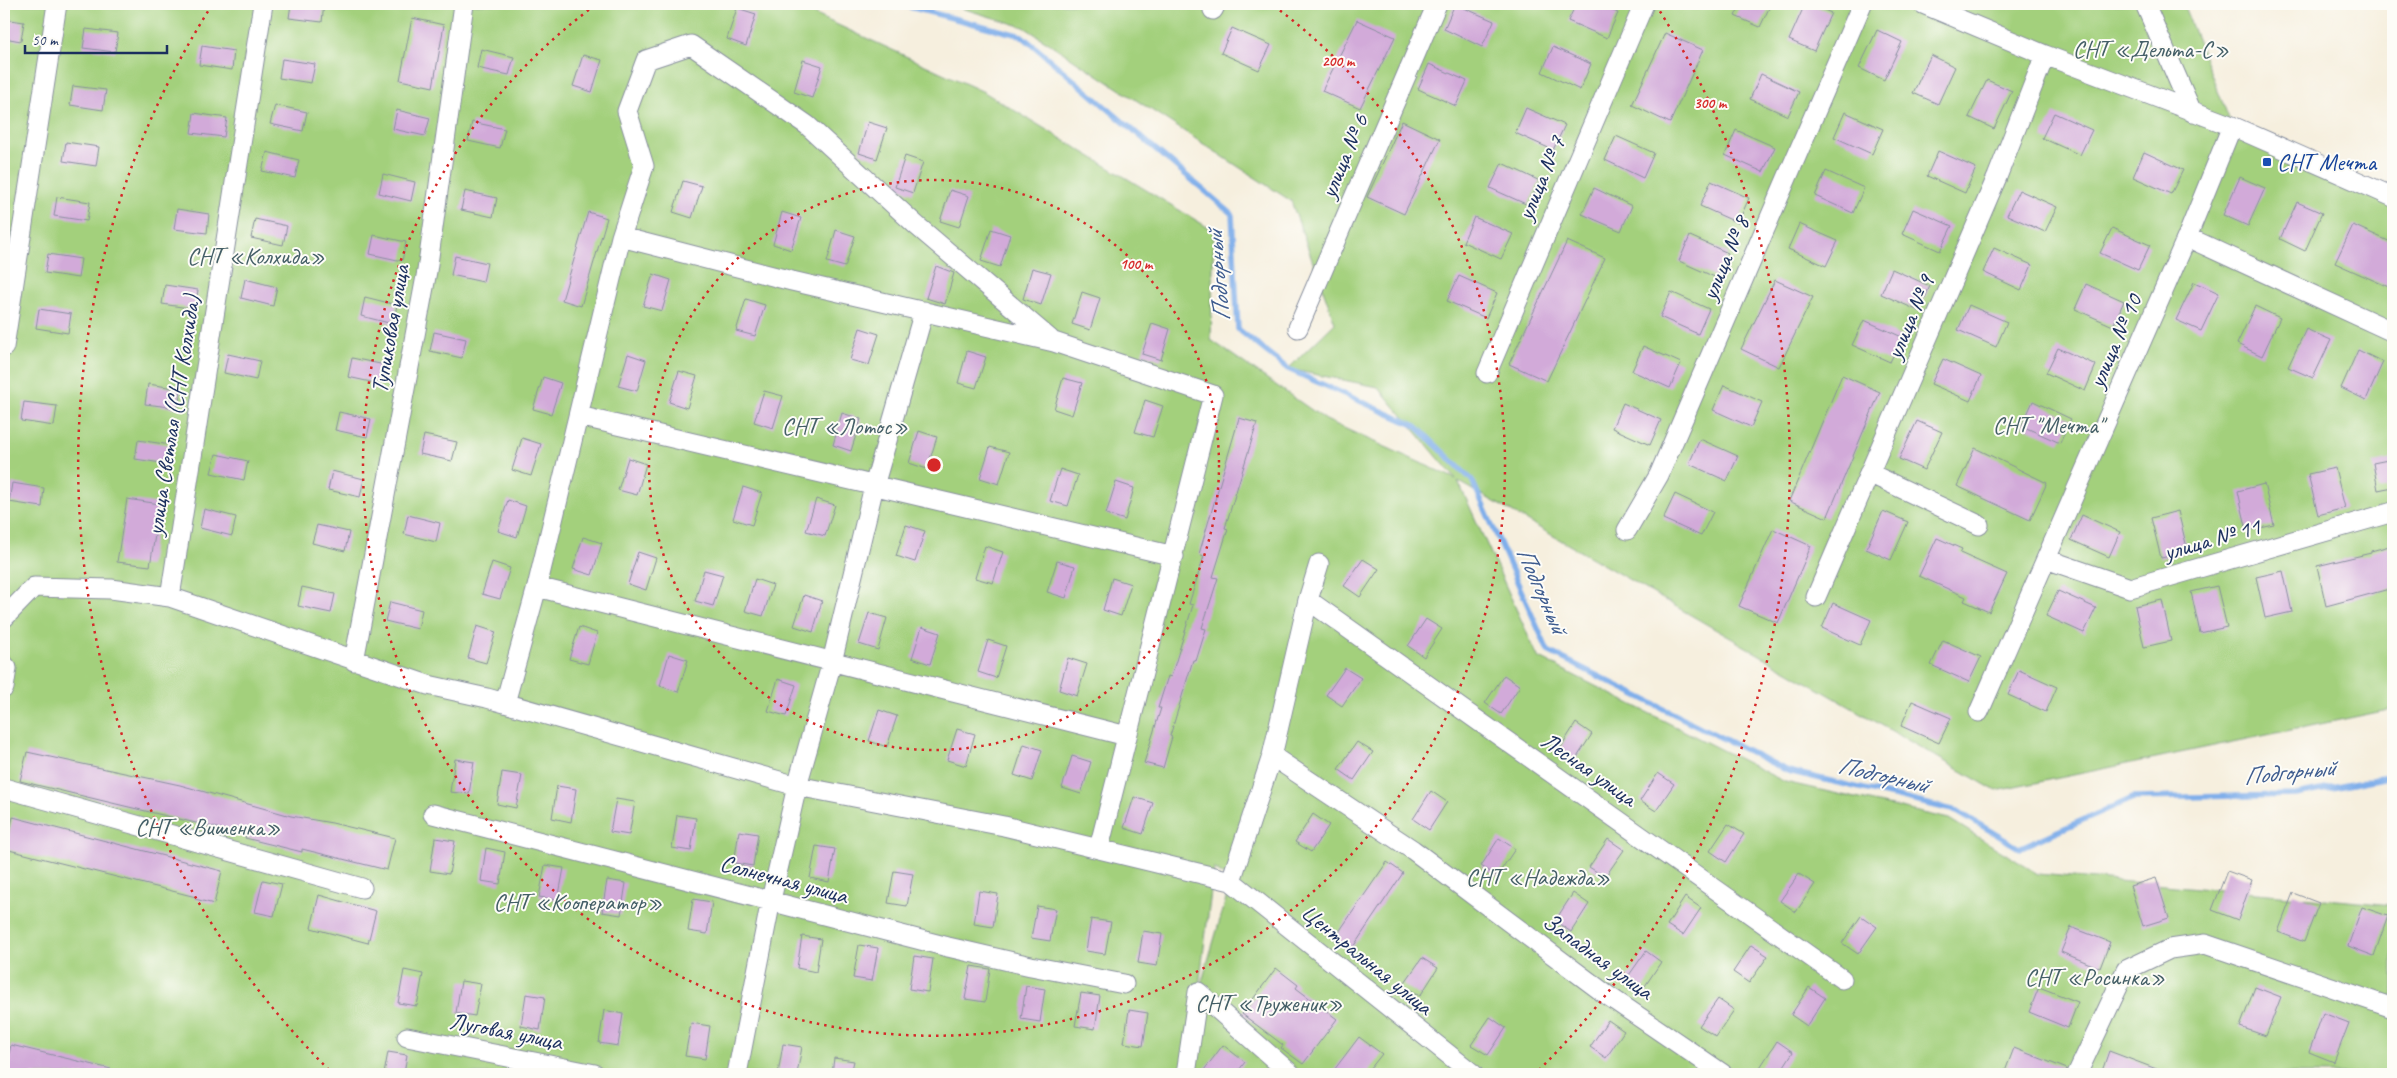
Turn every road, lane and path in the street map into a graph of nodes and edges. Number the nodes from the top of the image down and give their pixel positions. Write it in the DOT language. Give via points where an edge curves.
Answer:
graph roads {
  1 [pos="56,4"];
  2 [pos="263,4"];
  3 [pos="464,4"];
  4 [pos="1436,4"];
  5 [pos="1644,4"];
  6 [pos="1862,4"];
  7 [pos="1923,4"];
  8 [pos="2145,4"];
  9 [pos="2045,56"];
  10 [pos="2192,112"];
  11 [pos="2232,126"];
  12 [pos="2393,197"];
  13 [pos="621,237"];
  14 [pos="2187,237"];
  15 [pos="924,311"];
  16 [pos="1298,328"];
  17 [pos="2393,332"];
  18 [pos="1054,342"];
  19 [pos="4,348"];
  20 [pos="1487,373"];
  21 [pos="579,416"];
  22 [pos="1869,473"];
  23 [pos="874,486"];
  24 [pos="2393,512"];
  25 [pos="1979,525"];
  26 [pos="1628,530"];
  27 [pos="1174,556"];
  28 [pos="2046,559"];
  29 [pos="1319,564"];
  30 [pos="537,587"];
  31 [pos="170,597"];
  32 [pos="1816,597"];
  33 [pos="1308,600"];
  34 [pos="4,618"];
  35 [pos="354,661"];
  36 [pos="832,662"];
  37 [pos="4,666"];
  38 [pos="4,688"];
  39 [pos="505,703"];
  40 [pos="1979,712"];
  41 [pos="1128,736"];
  42 [pos="1272,756"];
  43 [pos="798,786"];
  44 [pos="4,788"];
  45 [pos="433,814"];
  46 [pos="1099,848"];
  47 [pos="1231,881"];
  48 [pos="362,888"];
  49 [pos="771,900"];
  50 [pos="1842,979"];
  51 [pos="1124,984"];
  52 [pos="2393,1008"];
  53 [pos="407,1037"];
  54 [pos="595,1074"];
  55 [pos="737,1074"];
  56 [pos="1186,1074"];
  57 [pos="1291,1074"];
  58 [pos="1473,1074"];
  59 [pos="1723,1074"];
  60 [pos="2077,1074"];
  1 -- 19 [label="street"];
  2 -- 31 [label="street, улица Светлая (СНТ Колхида)"];
  3 -- 35 [label="street, Тупиковая улица" via="427,271"];
  4 -- 16 [label="street, улица № 6"];
  5 -- 20 [label="street, улица № 7"];
  6 -- 26 [label="street, улица № 8" via="1659,475"];
  7 -- 9 [label="street"];
  8 -- 10 [label="street"];
  9 -- 10 [label="street"];
  9 -- 22 [label="street, улица № 9" via="1993,187"];
  10 -- 11 [label="street"];
  11 -- 12 [label="street"];
  11 -- 14 [label="street, улица № 10"];
  13 -- 15 [label="street"];
  13 -- 18 [label="street" via="644,166 627,111 646,60 691,45 807,125 916,225"];
  13 -- 21 [label="street"];
  14 -- 17 [label="street"];
  14 -- 28 [label="street, улица № 10"];
  15 -- 18 [label="street"];
  15 -- 23 [label="street"];
  18 -- 27 [label="street" via="1213,395 1192,469"];
  21 -- 23 [label="street"];
  21 -- 30 [label="street"];
  22 -- 25 [label="street"];
  22 -- 32 [label="street, улица № 9"];
  23 -- 27 [label="street"];
  23 -- 36 [label="street"];
  24 -- 28 [label="street, улица № 11" via="2130,588"];
  27 -- 41 [label="street"];
  28 -- 40 [label="street, улица № 10"];
  29 -- 33 [label="street"];
  30 -- 36 [label="street"];
  30 -- 39 [label="street"];
  31 -- 34 [label="street" via="111,589 34,587"];
  31 -- 35 [label="street"];
  33 -- 42 [label="street"];
  33 -- 50 [label="street, Лесная улица"];
  35 -- 39 [label="street" via="428,685"];
  36 -- 41 [label="street"];
  36 -- 43 [label="street"];
  37 -- 38 [label="street" via="7,668"];
  39 -- 43 [label="street"];
  41 -- 46 [label="street"];
  42 -- 47 [label="street"];
  42 -- 59 [label="street, Западная улица" via="1413,850 1604,993"];
  43 -- 46 [label="street"];
  43 -- 49 [label="street"];
  44 -- 48 [label="street"];
  45 -- 49 [label="street, Солнечная улица"];
  46 -- 47 [label="street"];
  47 -- 58 [label="street, Центральная улица"];
  49 -- 51 [label="street, Солнечная улица" via="948,947"];
  49 -- 55 [label="street"];
  52 -- 60 [label="street" via="2205,944 2170,949 2126,970"];
  53 -- 54 [label="street, Луговая улица"];
  56 -- 57 [label="street" via="1198,992"];
}
